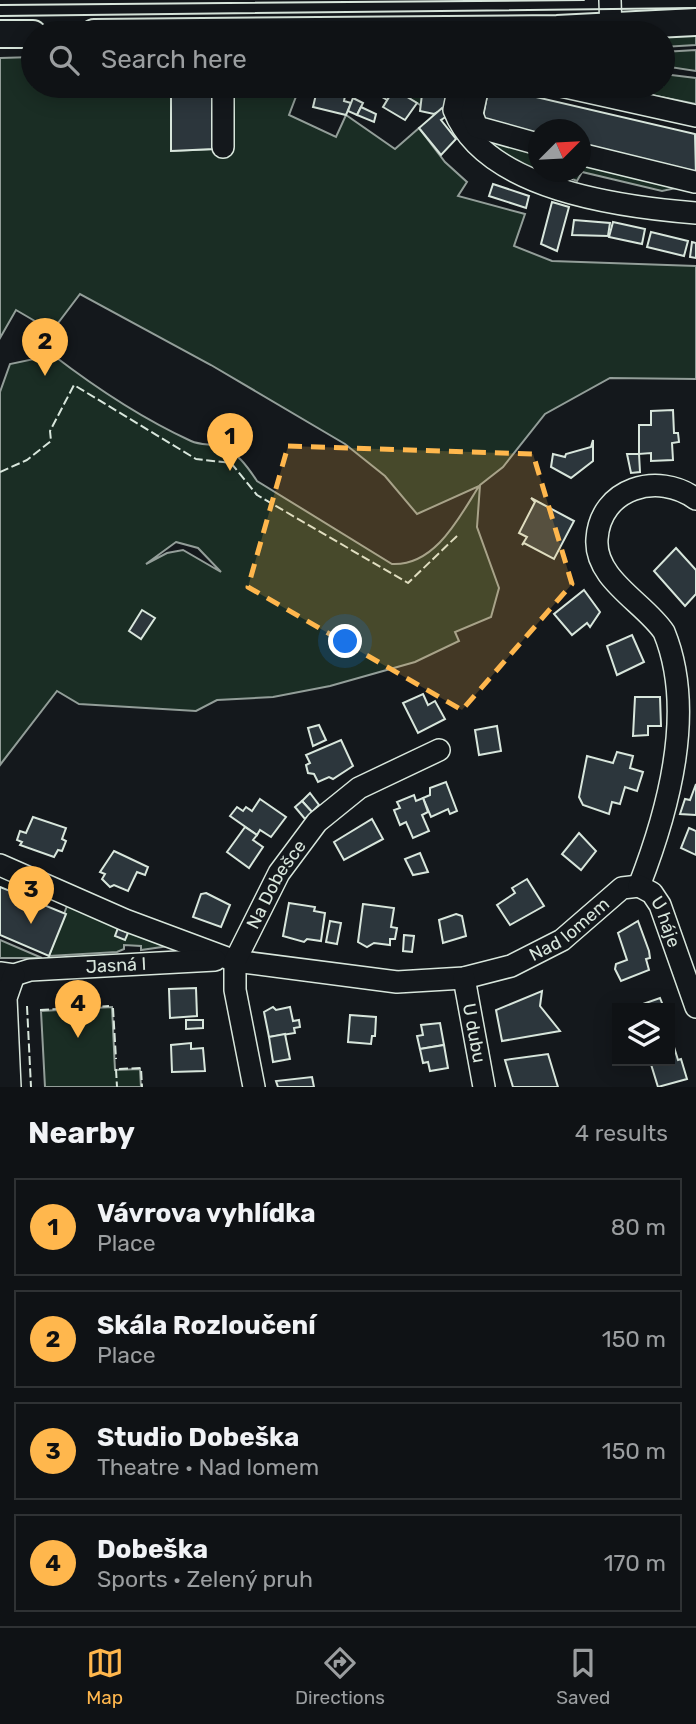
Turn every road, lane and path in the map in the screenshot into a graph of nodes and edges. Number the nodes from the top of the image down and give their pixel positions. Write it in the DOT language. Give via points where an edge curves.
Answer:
graph roads {
  1 [pos="610,0"];
  2 [pos="611,21"];
  3 [pos="696,22"];
  4 [pos="675,24"];
  5 [pos="0,34"];
  6 [pos="21,34"];
  7 [pos="223,98"];
  8 [pos="456,98"];
  9 [pos="475,98"];
  10 [pos="636,98"];
  11 [pos="696,116"];
  12 [pos="528,141"];
  13 [pos="223,146"];
  14 [pos="591,157"];
  15 [pos="695,182"];
  16 [pos="696,213"];
  17 [pos="696,499"];
  18 [pos="439,750"];
  19 [pos="0,865"];
  20 [pos="639,886"];
  21 [pos="235,961"];
  22 [pos="7,974"];
  23 [pos="464,978"];
  24 [pos="696,1007"];
  25 [pos="10,1087"];
  26 [pos="254,1087"];
  27 [pos="484,1087"];
  1 -- 2 [label="street"];
  3 -- 4 [label="main road"];
  5 -- 6 [label="main road"];
  7 -- 13 [label="street"];
  8 -- 16 [label="street" via="454,110 466,132 536,182 605,201"];
  9 -- 12 [label="street" via="472,114 477,127"];
  10 -- 11 [label="street"];
  14 -- 15 [label="street"];
  17 -- 20 [label="street" via="670,486 645,484 625,491 607,510 596,542 609,573 664,632 679,664 687,704 674,794"];
  18 -- 21 [label="street, Na Dobešce" via="359,788 317,822 279,873"];
  19 -- 21 [label="street, Nad lomem" via="125,920"];
  20 -- 23 [label="street, Nad lomem" via="622,888 562,940 511,966"];
  20 -- 24 [label="street, U háje" via="652,893 660,905"];
  21 -- 22 [label="street, Jasná I" via="147,961"];
  21 -- 23 [label="street, Nad lomem" via="397,982"];
  21 -- 26 [label="street, Na Dobešce" via="234,990"];
  22 -- 25 [label="street"];
  23 -- 27 [label="street, U dubu"];
}
